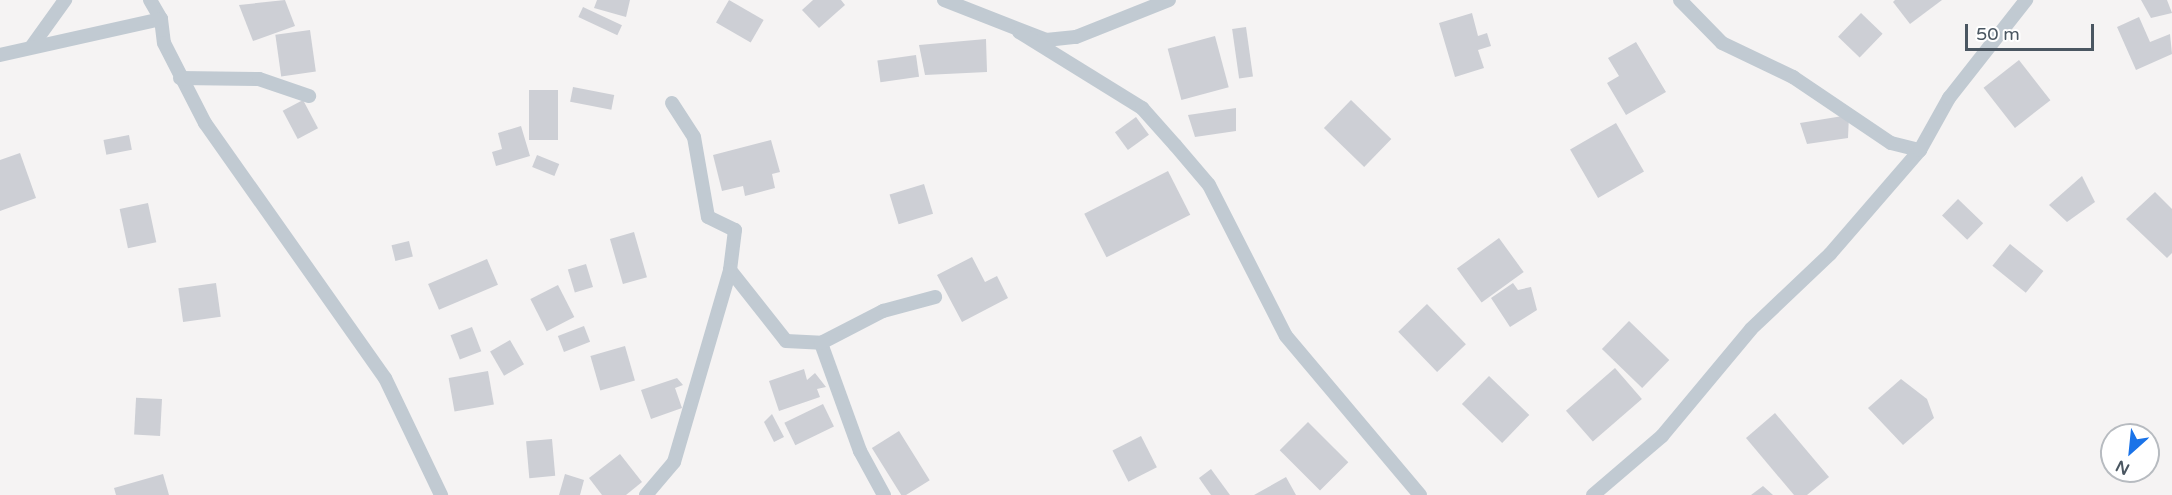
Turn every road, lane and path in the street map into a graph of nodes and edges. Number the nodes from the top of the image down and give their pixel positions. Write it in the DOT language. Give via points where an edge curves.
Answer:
graph roads {
  1 [pos="65,0"];
  2 [pos="150,0"];
  3 [pos="944,0"];
  4 [pos="1169,0"];
  5 [pos="1680,0"];
  6 [pos="2026,0"];
  7 [pos="160,19"];
  8 [pos="1020,32"];
  9 [pos="32,46"];
  10 [pos="0,55"];
  11 [pos="180,78"];
  12 [pos="309,96"];
  13 [pos="672,103"];
  14 [pos="1920,150"];
  15 [pos="730,270"];
  16 [pos="935,297"];
  17 [pos="821,343"];
  18 [pos="441,495"];
  19 [pos="646,495"];
  20 [pos="884,495"];
  21 [pos="1420,495"];
  22 [pos="1593,495"];
  1 -- 9 [label="street"];
  2 -- 7 [label="street"];
  3 -- 8 [label="street"];
  4 -- 8 [label="street" via="1076,36 1046,40"];
  5 -- 14 [label="street" via="1722,43 1793,76 1891,143"];
  6 -- 14 [label="street" via="1949,98"];
  7 -- 9 [label="street"];
  7 -- 11 [label="street" via="164,43"];
  8 -- 21 [label="street" via="1142,108 1176,144 1209,185 1286,336"];
  9 -- 10 [label="street"];
  11 -- 12 [label="street" via="259,79"];
  11 -- 18 [label="street" via="232,164 385,378"];
  13 -- 15 [label="street" via="694,137 708,217 735,230"];
  14 -- 22 [label="street" via="1830,254 1751,329 1662,436"];
  15 -- 17 [label="street" via="786,341"];
  15 -- 19 [label="street" via="674,462"];
  16 -- 17 [label="street" via="882,311"];
  17 -- 20 [label="street" via="860,451"];
}
